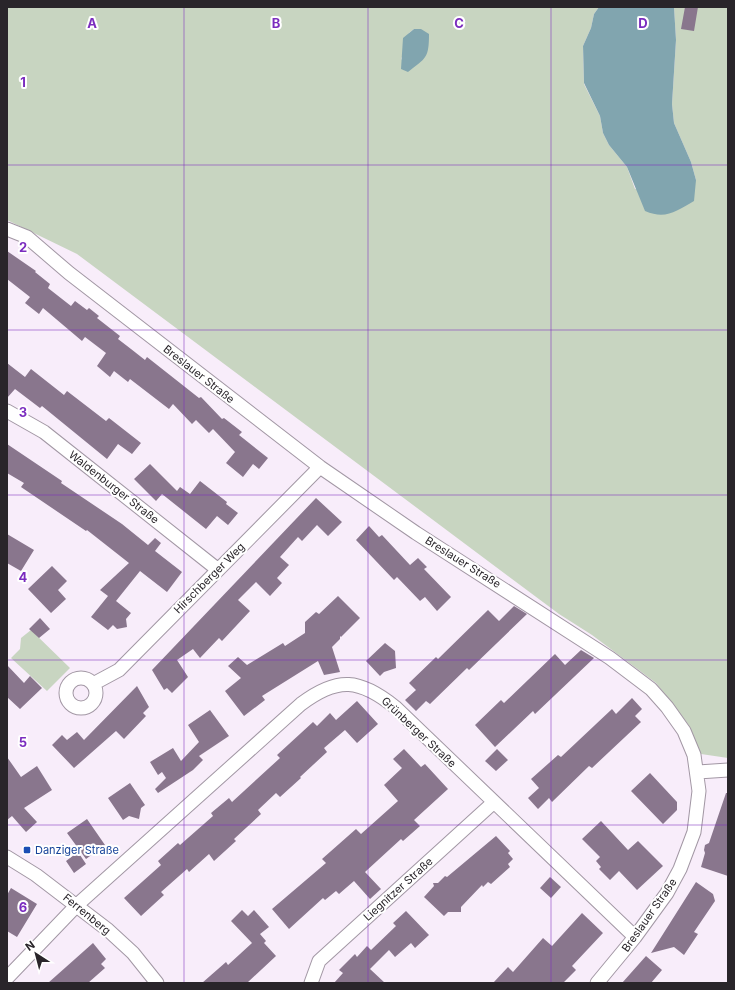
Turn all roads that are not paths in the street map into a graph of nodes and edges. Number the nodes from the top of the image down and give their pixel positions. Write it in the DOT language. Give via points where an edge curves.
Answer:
graph roads {
  1 [pos="7,229"];
  2 [pos="7,410"];
  3 [pos="320,467"];
  4 [pos="217,569"];
  5 [pos="93,684"];
  6 [pos="728,770"];
  7 [pos="698,772"];
  8 [pos="494,802"];
  9 [pos="7,856"];
  10 [pos="77,905"];
  11 [pos="635,937"];
  12 [pos="7,978"];
  13 [pos="157,983"];
  14 [pos="311,983"];
  15 [pos="597,983"];
  1 -- 3 [label="street, Breslauer Straße" via="27,238"];
  2 -- 4 [label="street, Waldenburger Straße" via="44,432"];
  3 -- 4 [label="street, Hirschberger Weg"];
  3 -- 7 [label="street, Breslauer Straße" via="416,533 610,658 651,689 684,731 694,754"];
  4 -- 5 [label="street, Hirschberger Weg" via="119,670"];
  6 -- 7 [label="street"];
  7 -- 11 [label="street, Breslauer Straße" via="696,818 688,849 667,893"];
  8 -- 10 [label="street, Grünberger Straße" via="395,707 377,693 356,685 330,687 301,704"];
  8 -- 11 [label="street, Grünberger Straße"];
  8 -- 14 [label="street, Liegnitzer Straße" via="319,961"];
  9 -- 10 [label="street, Ferrenberg"];
  10 -- 12 [label="street"];
  10 -- 13 [label="street, Ferrenberg" via="133,953"];
  11 -- 15 [label="street, Breslauer Straße"];
}
